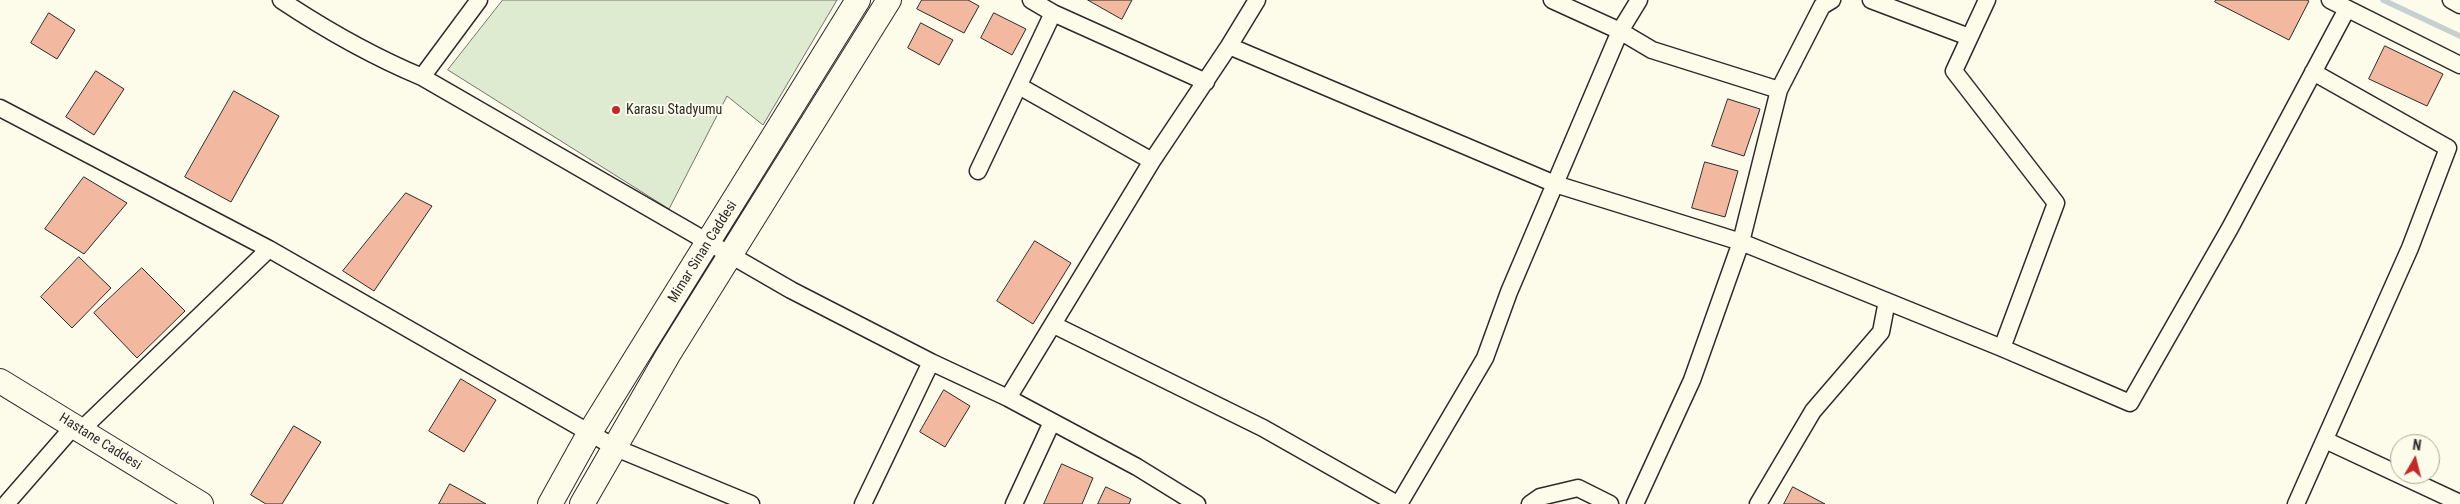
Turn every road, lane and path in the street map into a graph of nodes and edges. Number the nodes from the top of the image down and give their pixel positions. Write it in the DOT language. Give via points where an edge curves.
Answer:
graph roads {
  1 [pos="281,0"];
  2 [pos="479,0"];
  3 [pos="858,0"];
  4 [pos="889,0"];
  5 [pos="1031,0"];
  6 [pos="1257,0"];
  7 [pos="1552,0"];
  8 [pos="1639,0"];
  9 [pos="1832,0"];
  10 [pos="1871,0"];
  11 [pos="1987,0"];
  12 [pos="2330,0"];
  13 [pos="2451,0"];
  14 [pos="2460,5"];
  15 [pos="2347,9"];
  16 [pos="1053,13"];
  17 [pos="1620,31"];
  18 [pos="1969,37"];
  19 [pos="1230,46"];
  20 [pos="2460,65"];
  21 [pos="2313,72"];
  22 [pos="422,77"];
  23 [pos="1206,82"];
  24 [pos="1019,86"];
  25 [pos="1780,90"];
  26 [pos="0,108"];
  27 [pos="1152,161"];
  28 [pos="978,172"];
  29 [pos="1555,184"];
  30 [pos="1741,242"];
  31 [pos="708,244"];
  32 [pos="269,249"];
  33 [pos="730,256"];
  34 [pos="1887,301"];
  35 [pos="1054,325"];
  36 [pos="2002,348"];
  37 [pos="931,362"];
  38 [pos="0,381"];
  39 [pos="1008,398"];
  40 [pos="1052,422"];
  41 [pos="77,428"];
  42 [pos="590,432"];
  43 [pos="2325,440"];
  44 [pos="616,448"];
  45 [pos="6,504"];
  46 [pos="201,504"];
  47 [pos="550,504"];
  48 [pos="582,504"];
  49 [pos="751,504"];
  50 [pos="863,504"];
  51 [pos="1014,504"];
  52 [pos="1198,504"];
  53 [pos="1398,504"];
  54 [pos="1530,504"];
  55 [pos="1610,504"];
  56 [pos="1635,504"];
  57 [pos="1758,504"];
  58 [pos="2296,504"];
  59 [pos="2460,504"];
  1 -- 22 [label="street" via="331,32"];
  2 -- 22 [label="street"];
  3 -- 31 [label="main road, Mimar Sinan Caddesi"];
  4 -- 33 [label="main road, Mimar Sinan Caddesi"];
  5 -- 16 [label="street"];
  6 -- 19 [label="street"];
  7 -- 17 [label="street"];
  8 -- 17 [label="street"];
  9 -- 25 [label="street" via="1822,6"];
  10 -- 18 [label="street"];
  11 -- 18 [label="street"];
  12 -- 15 [label="street"];
  13 -- 14 [label="street"];
  15 -- 20 [label="street"];
  15 -- 21 [label="street"];
  16 -- 23 [label="street"];
  16 -- 24 [label="street"];
  17 -- 25 [label="street" via="1652,50"];
  17 -- 29 [label="street"];
  18 -- 36 [label="street" via="1954,71 2056,203"];
  19 -- 23 [label="street"];
  19 -- 29 [label="street"];
  21 -- 36 [label="street" via="2230,228 2130,403"];
  21 -- 43 [label="street" via="2448,148 2410,248"];
  22 -- 31 [label="street"];
  23 -- 27 [label="street"];
  24 -- 27 [label="street"];
  24 -- 28 [label="street"];
  25 -- 30 [label="street"];
  26 -- 32 [label="street"];
  27 -- 35 [label="street"];
  29 -- 30 [label="street"];
  29 -- 53 [label="street" via="1509,292 1486,358"];
  30 -- 34 [label="street"];
  30 -- 56 [label="street" via="1692,380"];
  31 -- 33 [label="street"];
  31 -- 42 [label="main road, Mimar Sinan Caddesi"];
  32 -- 41 [label="street"];
  32 -- 42 [label="street"];
  33 -- 37 [label="street"];
  33 -- 44 [label="main road, Mimar Sinan Caddesi" via="668,355"];
  34 -- 36 [label="street"];
  34 -- 57 [label="street" via="1881,332 1813,412"];
  35 -- 39 [label="street"];
  35 -- 53 [label="street" via="1263,428"];
  37 -- 39 [label="street"];
  37 -- 50 [label="street"];
  38 -- 41 [label="main road, Hastane Caddesi"];
  39 -- 40 [label="street"];
  40 -- 51 [label="street"];
  40 -- 52 [label="street"];
  41 -- 45 [label="street"];
  41 -- 46 [label="main road, Hastane Caddesi"];
  42 -- 44 [label="street"];
  42 -- 47 [label="main road, Mimar Sinan Caddesi"];
  43 -- 58 [label="street"];
  43 -- 59 [label="street"];
  44 -- 48 [label="main road, Mimar Sinan Caddesi"];
  44 -- 49 [label="street"];
  54 -- 55 [label="street" via="1540,497 1578,488"];
}
